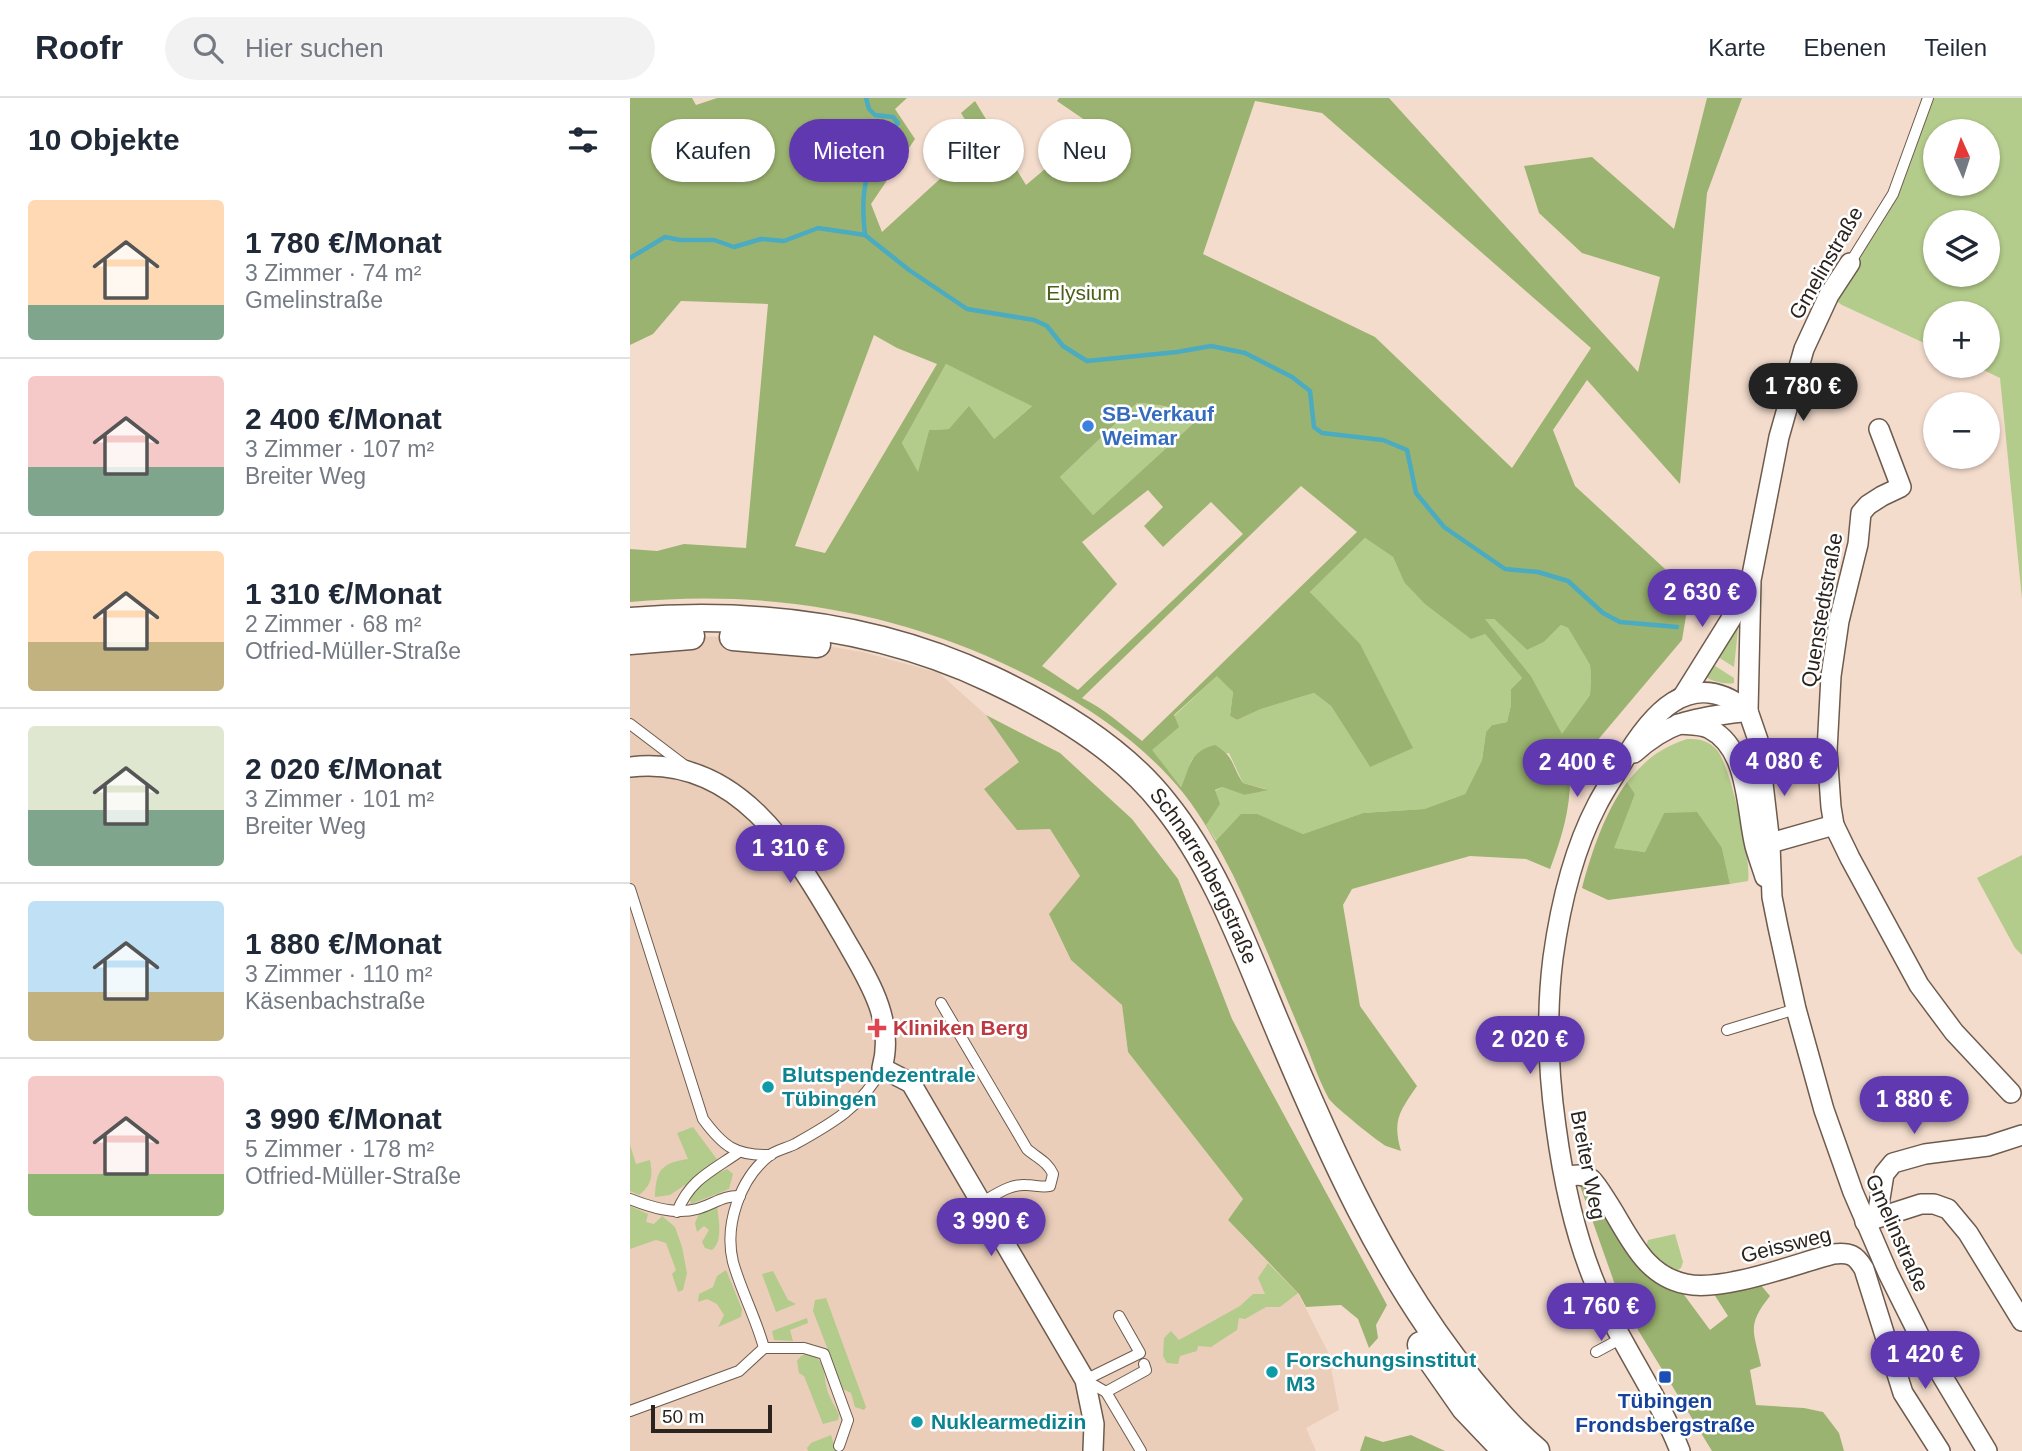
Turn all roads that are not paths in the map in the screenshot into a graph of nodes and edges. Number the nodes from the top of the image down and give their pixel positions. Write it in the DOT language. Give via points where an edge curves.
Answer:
graph roads {
  1 [pos="1928,98"];
  2 [pos="1850,263"];
  3 [pos="1879,429"];
  4 [pos="1751,580"];
  5 [pos="630,621"];
  6 [pos="630,641"];
  7 [pos="1683,696"];
  8 [pos="1748,711"];
  9 [pos="630,724"];
  10 [pos="1678,724"];
  11 [pos="630,767"];
  12 [pos="1620,767"];
  13 [pos="695,774"];
  14 [pos="1834,825"];
  15 [pos="1763,846"];
  16 [pos="630,889"];
  17 [pos="941,1003"];
  18 [pos="1796,1009"];
  19 [pos="1727,1030"];
  20 [pos="882,1068"];
  21 [pos="2011,1093"];
  22 [pos="2022,1135"];
  23 [pos="739,1152"];
  24 [pos="771,1154"];
  25 [pos="1565,1177"];
  26 [pos="740,1196"];
  27 [pos="630,1199"];
  28 [pos="982,1202"];
  29 [pos="677,1212"];
  30 [pos="1871,1219"];
  31 [pos="1119,1316"];
  32 [pos="2022,1321"];
  33 [pos="1622,1338"];
  34 [pos="764,1348"];
  35 [pos="1596,1352"];
  36 [pos="1144,1364"];
  37 [pos="1085,1380"];
  38 [pos="1106,1392"];
  39 [pos="630,1411"];
  40 [pos="839,1446"];
  41 [pos="1676,1446"];
  42 [pos="1093,1451"];
  43 [pos="1141,1451"];
  44 [pos="1506,1451"];
  45 [pos="1536,1451"];
  46 [pos="1940,1451"];
  47 [pos="1987,1451"];
  1 -- 2 [label="lane, Gmelinstraße" via="1893,194"];
  2 -- 4 [label="street, Gmelinstraße" via="1829,295 1800,360 1779,437"];
  3 -- 14 [label="street, Quenstedtstraße" via="1901,487 1861,513 1839,621 1827,738"];
  4 -- 7 [label="street, Gmelinstraße"];
  4 -- 8 [label="street, Gmelinstraße"];
  5 -- 45 [label="street, Schnarrenbergstraße" via="779,621 906,646 1033,700 1101,744 1140,778 1178,821 1208,868 1331,1148 1391,1265 1460,1368"];
  6 -- 44 [label="street, Schnarrenbergstraße" via="673,636 802,642 863,652 939,673 1051,726 1126,779 1180,844 1209,895 1316,1148 1393,1300 1465,1408"];
  7 -- 8 [label="street" via="1701,692 1722,696"];
  7 -- 12 [label="street, Breiter Weg" via="1645,725"];
  8 -- 10 [label="street, Breiter Weg"];
  8 -- 15 [label="street, Gmelinstraße" via="1758,740"];
  9 -- 13 [label="lane"];
  10 -- 12 [label="street, Breiter Weg" via="1654,736"];
  10 -- 15 [label="street, Gmelinstraße" via="1710,729 1733,752"];
  11 -- 13 [label="street" via="659,766"];
  12 -- 25 [label="street, Breiter Weg" via="1587,828 1553,954 1549,1064"];
  13 -- 20 [label="street" via="751,807 804,869 881,1008 886,1035"];
  14 -- 15 [label="street"];
  14 -- 21 [label="street, Quenstedtstraße" via="1919,985 1954,1032"];
  15 -- 18 [label="street, Gmelinstraße"];
  16 -- 23 [label="lane" via="703,1119 724,1144"];
  17 -- 28 [label="lane" via="1027,1149 1053,1174 1050,1186 1011,1186"];
  18 -- 19 [label="lane"];
  18 -- 30 [label="street, Gmelinstraße" via="1827,1119"];
  20 -- 24 [label="lane" via="852,1109"];
  20 -- 28 [label="street" via="912,1083"];
  22 -- 30 [label="street" via="1893,1163"];
  23 -- 24 [label="lane"];
  23 -- 29 [label="lane" via="696,1182 684,1194"];
  24 -- 26 [label="lane"];
  25 -- 33 [label="street, Breiter Weg" via="1594,1282"];
  25 -- 46 [label="street, Geissweg" via="1590,1178 1642,1257 1658,1273 1686,1284 1729,1283 1833,1254 1853,1254 1864,1269 1903,1393"];
  26 -- 29 [label="lane"];
  26 -- 34 [label="lane" via="732,1223 733,1261"];
  27 -- 29 [label="lane"];
  28 -- 37 [label="street"];
  30 -- 32 [label="street" via="1921,1204 1948,1209"];
  30 -- 47 [label="street, Gmelinstraße" via="1916,1331"];
  31 -- 37 [label="lane" via="1140,1353"];
  33 -- 35 [label="lane"];
  33 -- 41 [label="street, Breiter Weg"];
  34 -- 39 [label="lane" via="739,1371"];
  34 -- 40 [label="lane" via="804,1348 824,1354 848,1420"];
  36 -- 38 [label="lane" via="1146,1370"];
  37 -- 38 [label="lane"];
  37 -- 42 [label="street" via="1094,1424"];
  38 -- 43 [label="lane"];
}
